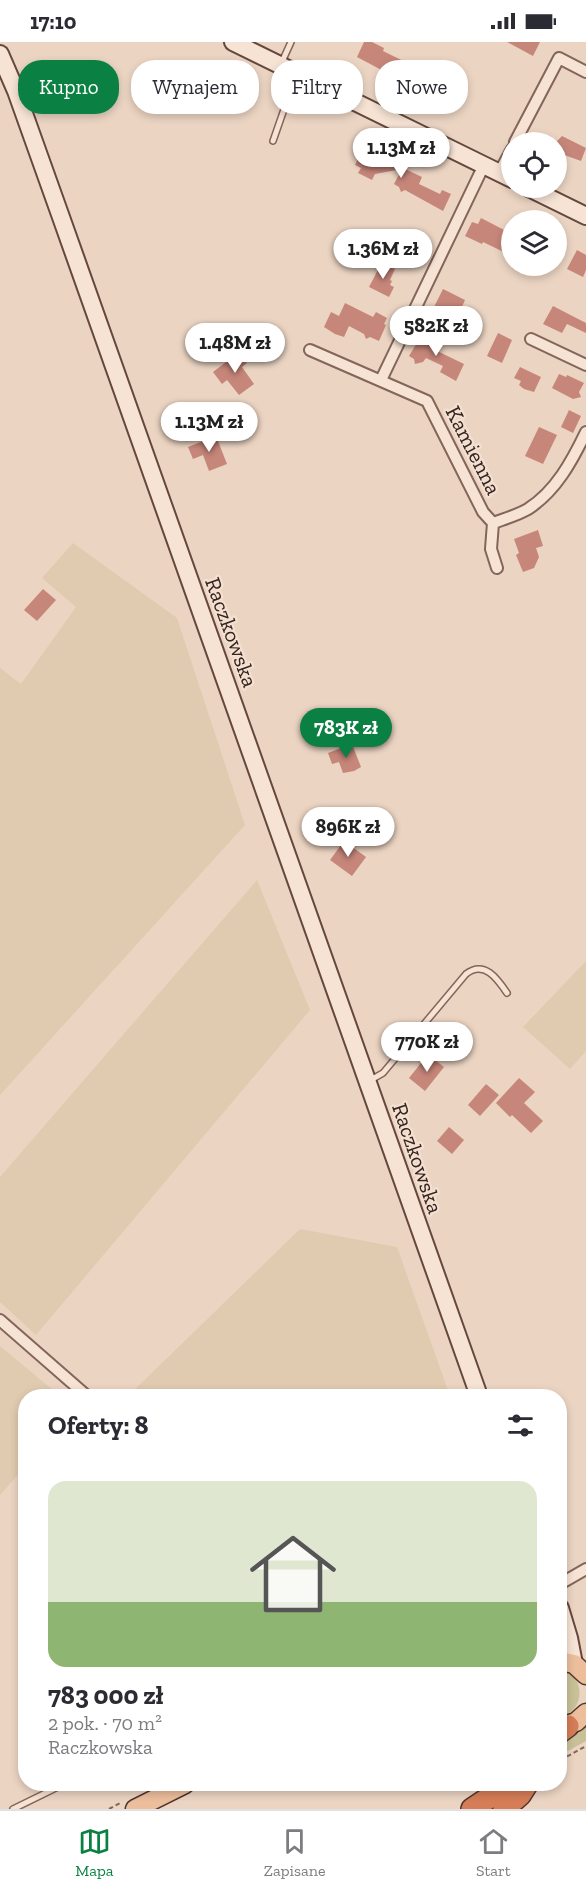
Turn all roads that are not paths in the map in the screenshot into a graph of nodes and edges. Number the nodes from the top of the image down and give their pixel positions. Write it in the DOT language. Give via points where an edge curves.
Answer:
graph roads {
  1 [pos="233,42"];
  2 [pos="291,42"];
  3 [pos="0,54"];
  4 [pos="282,60"];
  5 [pos="271,61"];
  6 [pos="586,72"];
  7 [pos="363,106"];
  8 [pos="283,114"];
  9 [pos="520,132"];
  10 [pos="273,141"];
  11 [pos="498,172"];
  12 [pos="549,198"];
  13 [pos="586,216"];
  14 [pos="531,339"];
  15 [pos="310,350"];
  16 [pos="586,365"];
  17 [pos="381,380"];
  18 [pos="586,432"];
  19 [pos="494,524"];
  20 [pos="497,568"];
  21 [pos="507,993"];
  22 [pos="368,1081"];
  23 [pos="0,1320"];
  24 [pos="79,1389"];
  25 [pos="477,1389"];
  26 [pos="586,1569"];
  27 [pos="567,1580"];
  28 [pos="567,1631"];
  29 [pos="573,1667"];
  30 [pos="586,1713"];
  31 [pos="567,1726"];
  32 [pos="50,1791"];
  33 [pos="171,1791"];
  34 [pos="498,1791"];
  35 [pos="523,1791"];
  36 [pos="13,1809"];
  37 [pos="135,1809"];
  38 [pos="472,1809"];
  39 [pos="504,1809"];
  1 -- 5 [label="street"];
  2 -- 4 [label="lane"];
  3 -- 22 [label="street, Raczkowska"];
  6 -- 9 [label="street" via="559,58"];
  7 -- 11 [label="street"];
  8 -- 10 [label="lane"];
  11 -- 17 [label="street"];
  12 -- 13 [label="street"];
  14 -- 16 [label="street"];
  15 -- 17 [label="street, Kamienna"];
  17 -- 19 [label="street, Kamienna" via="427,401 483,512"];
  18 -- 19 [label="street" via="552,488 528,509"];
  19 -- 20 [label="street, Kamienna" via="491,549"];
  21 -- 22 [label="lane" via="495,976 472,969 383,1072"];
  22 -- 25 [label="street, Raczkowska"];
  23 -- 24 [label="street"];
  26 -- 27 [label="street"];
  28 -- 29 [label="street"];
  30 -- 31 [label="main road"];
  32 -- 36 [label="lane"];
  33 -- 37 [label="main road"];
  34 -- 38 [label="highway"];
  35 -- 39 [label="highway"];
}
